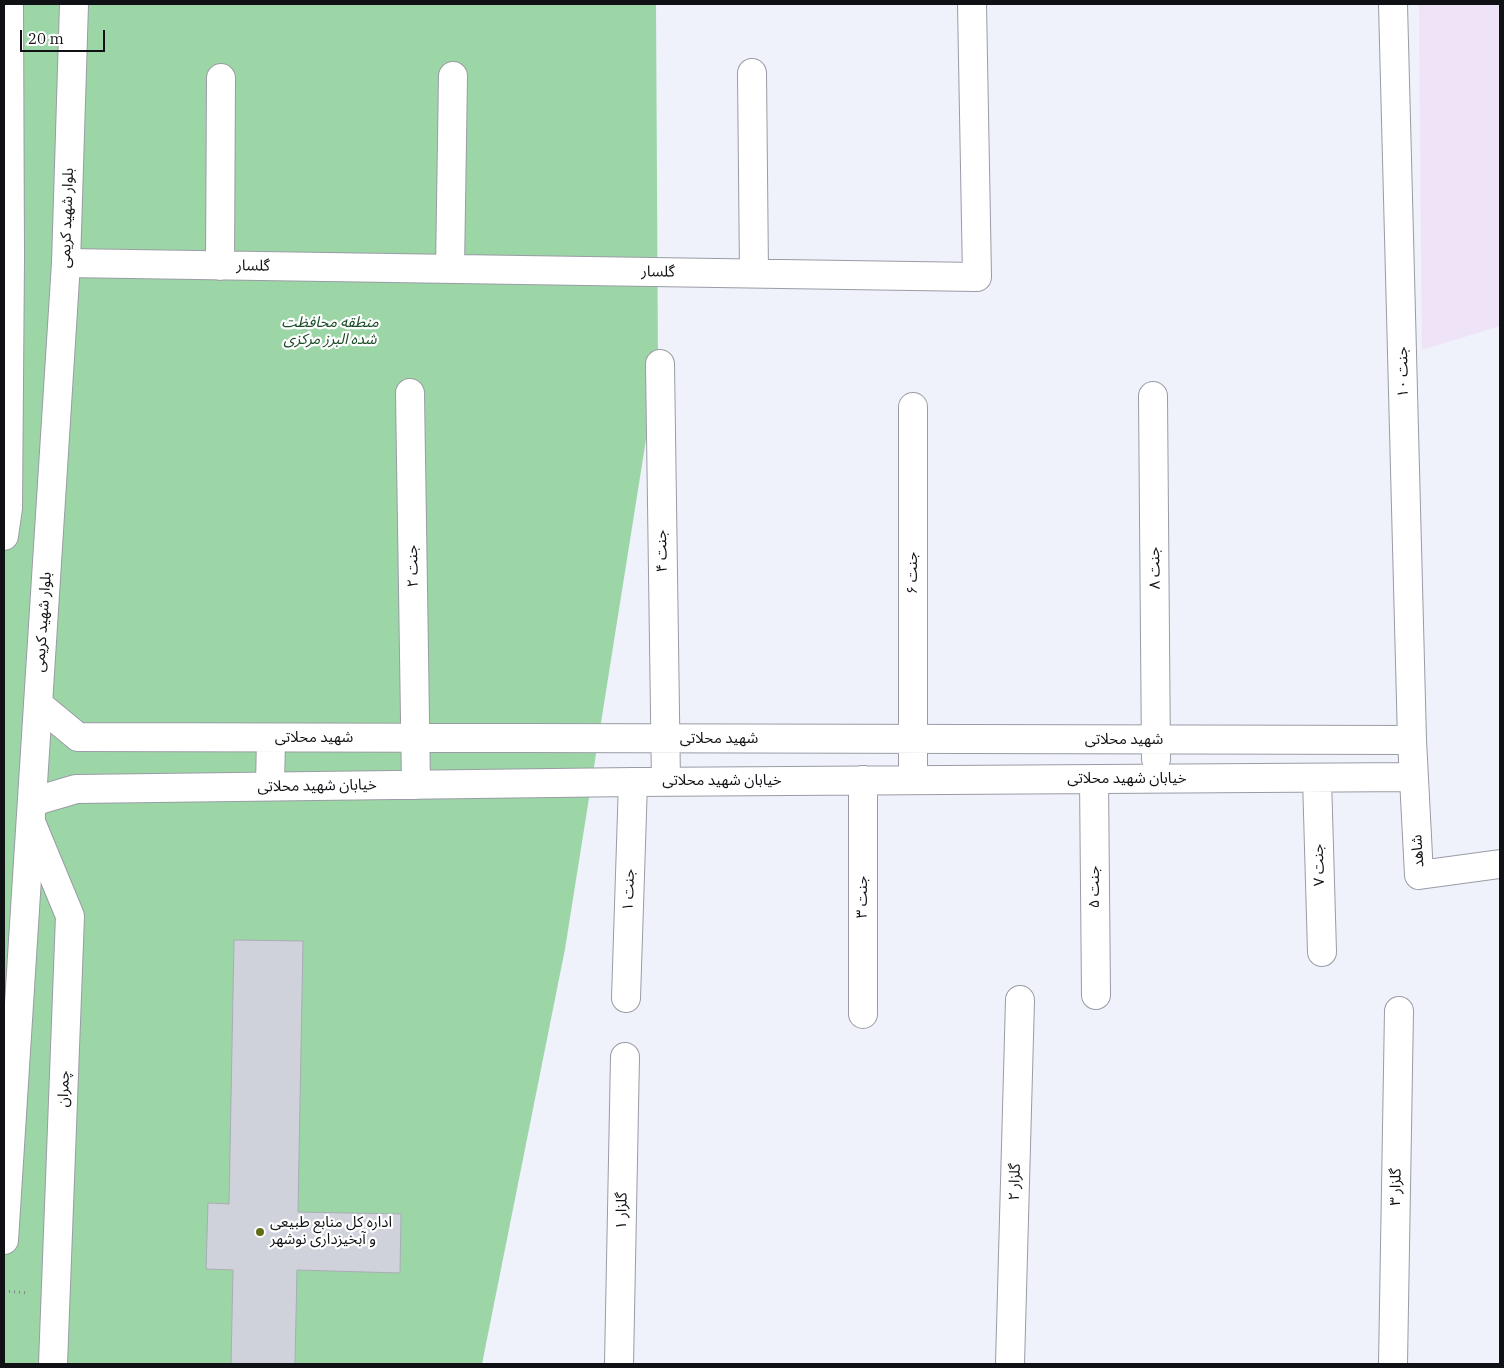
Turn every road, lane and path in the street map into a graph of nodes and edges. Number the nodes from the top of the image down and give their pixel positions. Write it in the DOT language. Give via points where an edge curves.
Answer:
graph roads {
  1 [pos="9,4"];
  2 [pos="21,4"];
  3 [pos="74,4"];
  4 [pos="972,4"];
  5 [pos="1393,4"];
  6 [pos="10,52"];
  7 [pos="752,74"];
  8 [pos="452,76"];
  9 [pos="221,78"];
  10 [pos="66,263"];
  11 [pos="220,266"];
  12 [pos="450,269"];
  13 [pos="754,273"];
  14 [pos="660,364"];
  15 [pos="410,393"];
  16 [pos="1153,396"];
  17 [pos="913,407"];
  18 [pos="4,536"];
  19 [pos="38,704"];
  20 [pos="271,738"];
  21 [pos="416,739"];
  22 [pos="664,739"];
  23 [pos="913,740"];
  24 [pos="1156,740"];
  25 [pos="1412,740"];
  26 [pos="1414,777"];
  27 [pos="1156,778"];
  28 [pos="1316,778"];
  29 [pos="1094,779"];
  30 [pos="863,780"];
  31 [pos="913,780"];
  32 [pos="633,782"];
  33 [pos="666,782"];
  34 [pos="416,785"];
  35 [pos="270,786"];
  36 [pos="31,812"];
  37 [pos="1500,864"];
  38 [pos="1322,952"];
  39 [pos="1096,995"];
  40 [pos="626,998"];
  41 [pos="1020,1000"];
  42 [pos="1399,1010"];
  43 [pos="863,1014"];
  44 [pos="625,1057"];
  45 [pos="4,1240"];
  46 [pos="53,1364"];
  47 [pos="619,1364"];
  48 [pos="1010,1364"];
  49 [pos="1393,1364"];
  1 -- 6 [label="street"];
  2 -- 6 [label="street"];
  3 -- 10 [label="street, بلوار شهید کریمی"];
  4 -- 13 [label="street, گلسار" via="977,277"];
  5 -- 25 [label="street, جنت ۱۰"];
  6 -- 18 [label="street" via="8,508"];
  7 -- 13 [label="street"];
  8 -- 12 [label="street"];
  9 -- 11 [label="street"];
  10 -- 11 [label="street, گلسار"];
  10 -- 19 [label="street, بلوار شهید کریمی"];
  11 -- 12 [label="street, گلسار"];
  12 -- 13 [label="street, گلسار"];
  14 -- 22 [label="street, جنت ۴"];
  15 -- 21 [label="street, جنت ۲"];
  16 -- 24 [label="street, جنت ۸"];
  17 -- 23 [label="street, جنت ۶"];
  19 -- 20 [label="street, شهید محلاتی" via="78,738"];
  19 -- 36 [label="street, بلوار شهید کریمی"];
  20 -- 21 [label="street, شهید محلاتی"];
  20 -- 35 [label="street"];
  21 -- 22 [label="street, شهید محلاتی"];
  21 -- 34 [label="street, جنت ۲"];
  22 -- 23 [label="street, شهید محلاتی"];
  22 -- 33 [label="street, جنت ۴"];
  23 -- 24 [label="street, شهید محلاتی"];
  23 -- 31 [label="street, جنت ۶"];
  24 -- 25 [label="street, شهید محلاتی"];
  24 -- 27 [label="street, جنت ۸"];
  25 -- 26 [label="street, جنت ۱۰"];
  26 -- 28 [label="street, خیابان شهید محلاتی"];
  26 -- 37 [label="street, شاهد" via="1419,875"];
  27 -- 28 [label="street, خیابان شهید محلاتی"];
  27 -- 29 [label="street, خیابان شهید محلاتی"];
  28 -- 38 [label="street, جنت ۷"];
  29 -- 31 [label="street, خیابان شهید محلاتی"];
  29 -- 39 [label="street, جنت ۵"];
  30 -- 31 [label="street, خیابان شهید محلاتی"];
  30 -- 33 [label="street, خیابان شهید محلاتی"];
  30 -- 43 [label="street, جنت ۳"];
  32 -- 33 [label="street, خیابان شهید محلاتی"];
  32 -- 34 [label="street, خیابان شهید محلاتی"];
  32 -- 40 [label="street, جنت ۱"];
  34 -- 35 [label="street, خیابان شهید محلاتی"];
  35 -- 36 [label="street, خیابان شهید محلاتی" via="76,788"];
  36 -- 45 [label="street, بلوار شهید کریمی"];
  36 -- 46 [label="street, چمران" via="70,916"];
  41 -- 48 [label="street, گلزار ۲"];
  42 -- 49 [label="street, گلزار ۳"];
  44 -- 47 [label="street, گلزار ۱"];
}
